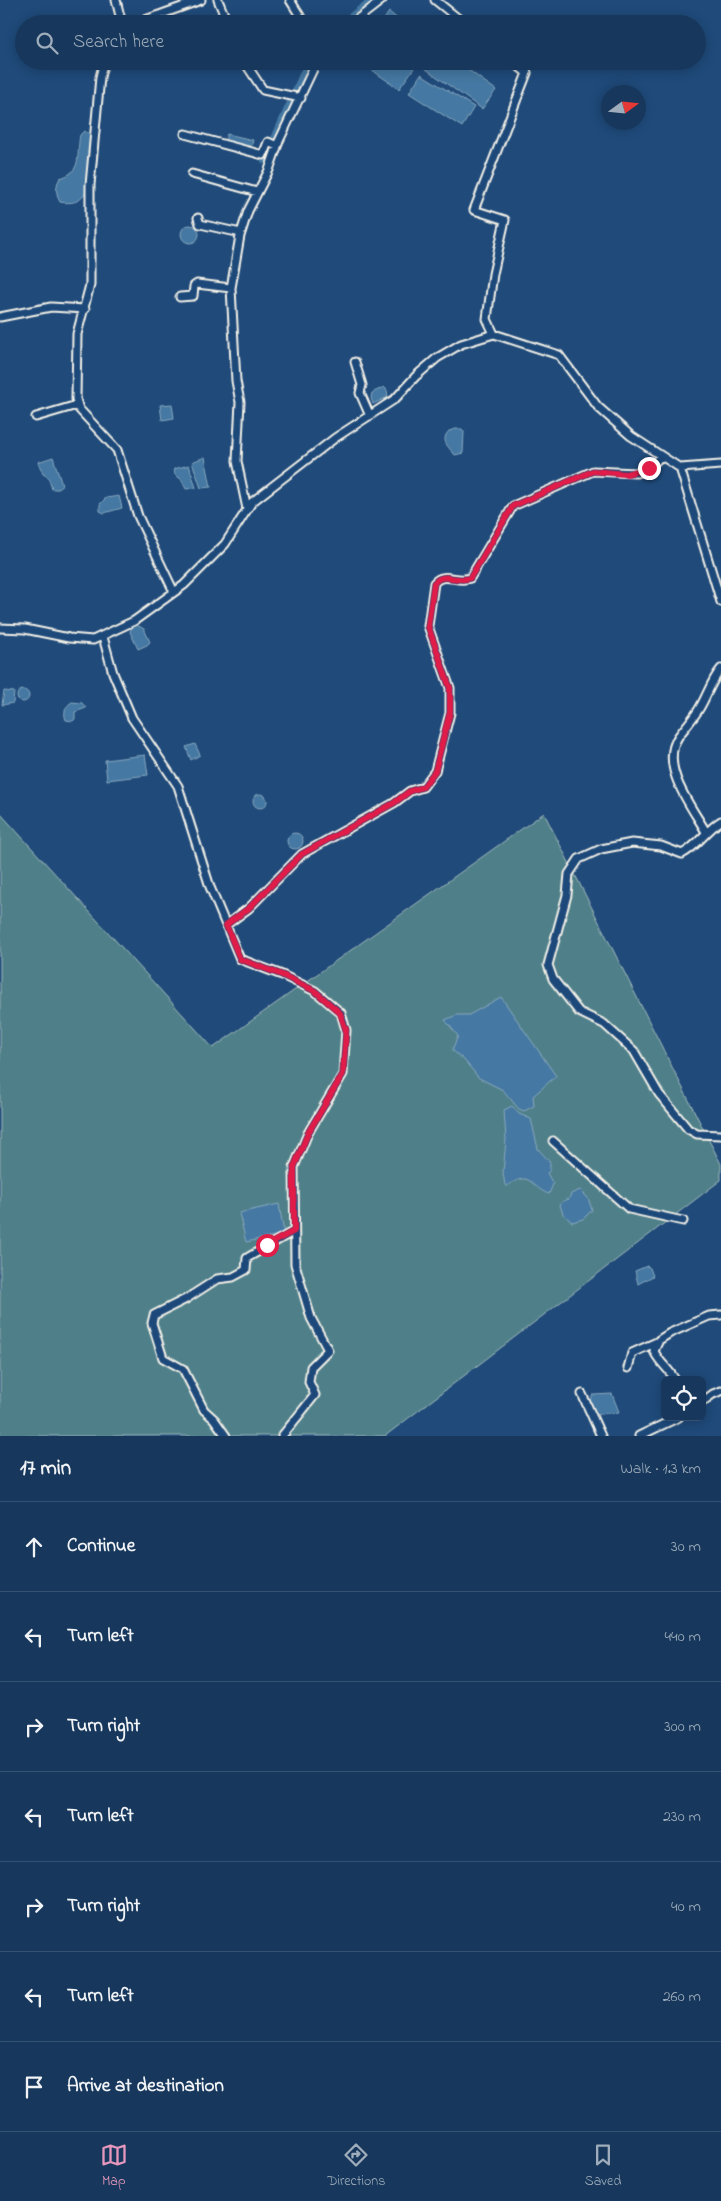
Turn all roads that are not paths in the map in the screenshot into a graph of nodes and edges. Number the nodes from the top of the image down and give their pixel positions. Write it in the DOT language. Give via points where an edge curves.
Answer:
graph roads {
  1 [pos="116,0"];
  2 [pos="201,0"];
  3 [pos="218,0"];
  4 [pos="290,0"];
  5 [pos="382,0"];
  6 [pos="435,0"];
  7 [pos="120,15"];
  8 [pos="159,15"];
  9 [pos="224,15"];
  10 [pos="299,15"];
  11 [pos="363,15"];
  12 [pos="454,15"];
  13 [pos="102,70"];
  14 [pos="250,70"];
  15 [pos="313,70"];
  16 [pos="523,70"];
  17 [pos="300,98"];
  18 [pos="185,134"];
  19 [pos="277,146"];
  20 [pos="192,174"];
  21 [pos="257,192"];
  22 [pos="198,218"];
  23 [pos="241,233"];
  24 [pos="231,288"];
  25 [pos="180,296"];
  26 [pos="85,309"];
  27 [pos="0,318"];
  28 [pos="494,334"];
  29 [pos="355,362"];
  30 [pos="77,405"];
  31 [pos="370,416"];
  32 [pos="36,417"];
  33 [pos="662,456"];
  34 [pos="721,465"];
  35 [pos="680,468"];
  36 [pos="247,509"];
  37 [pos="174,592"];
  38 [pos="721,602"];
  39 [pos="0,628"];
  40 [pos="103,637"];
  41 [pos="721,669"];
  42 [pos="721,821"];
  43 [pos="706,832"];
  44 [pos="226,925"];
  45 [pos="721,1135"];
  46 [pos="553,1141"];
  47 [pos="683,1221"];
  48 [pos="294,1231"];
  49 [pos="721,1315"];
  50 [pos="659,1340"];
  51 [pos="628,1368"];
  52 [pos="672,1376"];
  53 [pos="721,1391"];
  54 [pos="582,1394"];
  55 [pos="706,1399"];
  56 [pos="672,1421"];
  57 [pos="226,1436"];
  58 [pos="282,1436"];
  59 [pos="600,1436"];
  60 [pos="640,1436"];
  1 -- 7 [label="street"];
  2 -- 8 [label="street"];
  3 -- 9 [label="street"];
  4 -- 10 [label="street"];
  5 -- 11 [label="street"];
  6 -- 12 [label="street"];
  13 -- 26 [label="street" via="90,185 90,285"];
  14 -- 17 [label="street" via="263,90"];
  15 -- 17 [label="street"];
  16 -- 28 [label="street" via="527,73 474,210 505,220 487,320"];
  17 -- 19 [label="street"];
  18 -- 19 [label="street" via="263,154 268,142"];
  19 -- 21 [label="street"];
  20 -- 21 [label="street"];
  21 -- 23 [label="street"];
  22 -- 23 [label="street" via="200,224"];
  23 -- 24 [label="street"];
  24 -- 25 [label="street" via="197,284 194,296"];
  24 -- 36 [label="street" via="240,402 237,461"];
  26 -- 27 [label="street" via="51,307"];
  26 -- 30 [label="street" via="77,334"];
  28 -- 31 [label="street" via="461,344 437,358 395,399"];
  28 -- 33 [label="street" via="559,355 598,407 631,436"];
  29 -- 31 [label="street" via="362,385 360,393"];
  30 -- 32 [label="street"];
  30 -- 37 [label="street" via="117,450 138,516"];
  31 -- 36 [label="street" via="335,438"];
  33 -- 35 [label="street"];
  33 -- 44 [label="street" via="649,468 636,472 593,471 513,506 470,578 437,579 428,626 450,688 450,712 435,771 423,787 410,791 302,854 249,908"];
  34 -- 35 [label="street"];
  35 -- 38 [label="street"];
  36 -- 37 [label="street" via="225,544"];
  37 -- 40 [label="street" via="134,621"];
  39 -- 40 [label="street" via="25,629 69,638 93,640"];
  40 -- 44 [label="street" via="112,673 132,718 178,786 210,887"];
  41 -- 43 [label="street" via="674,748 675,780"];
  42 -- 43 [label="street"];
  43 -- 45 [label="street" via="682,854 661,846 632,843 609,847 579,859 569,874 567,895 548,966 553,979 579,1012 604,1024 634,1051 659,1094 688,1129 697,1134"];
  44 -- 48 [label="street" via="240,959 315,991 340,1013 346,1030 343,1074 308,1133 294,1167"];
  46 -- 47 [label="street" via="629,1209"];
  48 -- 57 [label="street" via="247,1258 246,1270 233,1277 217,1279 154,1315 152,1323 163,1358 183,1369 204,1410"];
  48 -- 58 [label="street" via="295,1264 311,1318 328,1350 311,1366 309,1382 315,1395"];
  49 -- 50 [label="street" via="709,1316"];
  50 -- 51 [label="street" via="632,1353"];
  50 -- 52 [label="street" via="654,1351 658,1362 666,1366"];
  53 -- 55 [label="street"];
  54 -- 59 [label="street"];
  56 -- 60 [label="street"];
}
